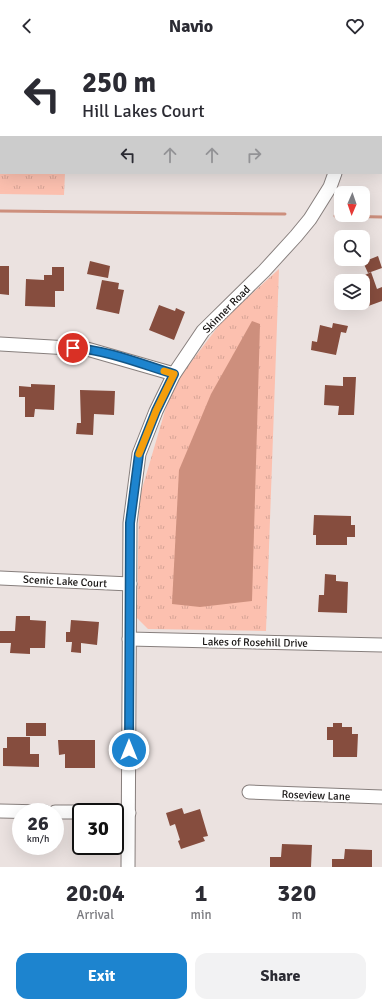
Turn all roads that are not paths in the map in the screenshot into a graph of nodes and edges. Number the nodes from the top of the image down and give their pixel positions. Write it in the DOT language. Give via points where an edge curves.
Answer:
graph roads {
  1 [pos="335,174"];
  2 [pos="0,344"];
  3 [pos="174,374"];
  4 [pos="0,578"];
  5 [pos="130,584"];
  6 [pos="129,639"];
  7 [pos="382,645"];
  8 [pos="249,792"];
  9 [pos="382,797"];
  10 [pos="0,812"];
  11 [pos="12,812"];
  12 [pos="124,813"];
  13 [pos="129,813"];
  14 [pos="128,867"];
  1 -- 3 [label="street, Skinner Road" via="330,187 310,219 264,272 203,331"];
  2 -- 3 [label="street" via="88,349"];
  3 -- 5 [label="street, Skinner Road" via="139,454 130,523"];
  4 -- 5 [label="street, Scenic Lake Court"];
  5 -- 6 [label="street, Skinner Road"];
  6 -- 7 [label="street, Lakes of Rosehill Drive"];
  6 -- 13 [label="street, Skinner Road"];
  8 -- 9 [label="street, Roseview Lane"];
  10 -- 11 [label="street"];
  12 -- 13 [label="street"];
  13 -- 14 [label="street, Skinner Road"];
}
